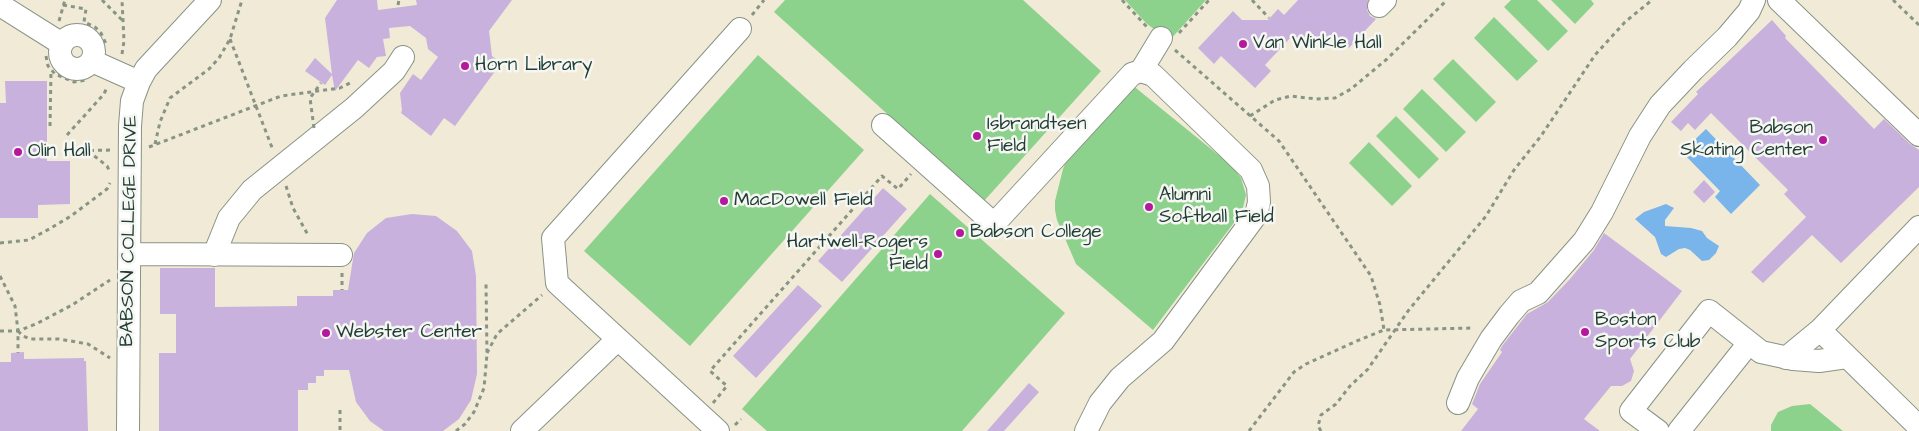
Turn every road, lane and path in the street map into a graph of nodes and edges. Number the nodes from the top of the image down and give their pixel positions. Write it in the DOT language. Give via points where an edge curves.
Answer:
graph roads {
  1 [pos="102,0"];
  2 [pos="210,0"];
  3 [pos="242,0"];
  4 [pos="399,0"];
  5 [pos="1122,0"];
  6 [pos="1209,0"];
  7 [pos="1252,0"];
  8 [pos="1447,0"];
  9 [pos="1652,0"];
  10 [pos="1754,0"];
  11 [pos="1779,0"];
  12 [pos="1893,0"];
  13 [pos="0,4"];
  14 [pos="63,5"];
  15 [pos="398,5"];
  16 [pos="1269,18"];
  17 [pos="124,21"];
  18 [pos="1919,25"];
  19 [pos="740,29"];
  20 [pos="230,38"];
  21 [pos="1165,41"];
  22 [pos="54,47"];
  23 [pos="116,56"];
  24 [pos="403,57"];
  25 [pos="121,59"];
  26 [pos="97,63"];
  27 [pos="51,70"];
  28 [pos="1141,71"];
  29 [pos="357,80"];
  30 [pos="110,82"];
  31 [pos="139,82"];
  32 [pos="321,83"];
  33 [pos="340,88"];
  34 [pos="111,90"];
  35 [pos="341,93"];
  36 [pos="255,105"];
  37 [pos="1250,116"];
  38 [pos="883,124"];
  39 [pos="50,126"];
  40 [pos="314,128"];
  41 [pos="1919,135"];
  42 [pos="270,142"];
  43 [pos="155,144"];
  44 [pos="116,150"];
  45 [pos="74,151"];
  46 [pos="87,151"];
  47 [pos="923,161"];
  48 [pos="280,167"];
  49 [pos="112,168"];
  50 [pos="112,178"];
  51 [pos="112,187"];
  52 [pos="1919,227"];
  53 [pos="311,240"];
  54 [pos="0,243"];
  55 [pos="214,254"];
  56 [pos="341,255"];
  57 [pos="124,267"];
  58 [pos="0,276"];
  59 [pos="557,283"];
  60 [pos="486,284"];
  61 [pos="111,289"];
  62 [pos="342,290"];
  63 [pos="1500,328"];
  64 [pos="1384,330"];
  65 [pos="1395,330"];
  66 [pos="1820,330"];
  67 [pos="0,331"];
  68 [pos="18,331"];
  69 [pos="618,339"];
  70 [pos="1749,343"];
  71 [pos="111,348"];
  72 [pos="18,352"];
  73 [pos="487,354"];
  74 [pos="1847,357"];
  75 [pos="111,358"];
  76 [pos="1786,358"];
  77 [pos="111,367"];
  78 [pos="1458,403"];
  79 [pos="340,410"];
  80 [pos="701,416"];
  81 [pos="1919,427"];
  82 [pos="128,431"];
  83 [pos="340,431"];
  84 [pos="456,431"];
  85 [pos="522,431"];
  86 [pos="718,431"];
  87 [pos="1086,431"];
  88 [pos="1249,431"];
  89 [pos="1321,431"];
  90 [pos="1658,431"];
  91 [pos="1679,431"];
  1 -- 17 [label="path"];
  2 -- 31 [label="street, BABSON COLLEGE DRIVE" via="157,55"];
  3 -- 20 [label="path"];
  4 -- 15 [label="path"];
  5 -- 21 [label="path"];
  6 -- 21 [label="path"];
  7 -- 16 [label="path"];
  8 -- 37 [label="path" via="1351,90 1335,98 1291,96 1275,100"];
  9 -- 65 [label="path" via="1595,55 1514,170 1486,216"];
  10 -- 63 [label="street" via="1727,37 1660,105 1584,241 1538,293 1521,301"];
  11 -- 41 [label="street"];
  12 -- 18 [label="path"];
  13 -- 22 [label="street"];
  14 -- 26 [label="path" via="86,10 84,22 101,33"];
  19 -- 59 [label="street" via="553,238"];
  20 -- 36 [label="path"];
  20 -- 43 [label="path" via="209,69 170,98"];
  21 -- 28 [label="street"];
  21 -- 37 [label="path"];
  22 -- 26 [label="street" via="75,35 86,37 93,45"];
  22 -- 27 [label="path"];
  23 -- 25 [label="path"];
  24 -- 48 [label="street" via="394,71 354,108"];
  26 -- 27 [label="path" via="74,82"];
  26 -- 31 [label="street"];
  27 -- 39 [label="path"];
  28 -- 47 [label="street" via="1132,74 994,224"];
  28 -- 87 [label="street" via="1153,75 1252,170 1259,202 1256,215 1163,341 1120,378 1100,404"];
  29 -- 33 [label="path"];
  30 -- 34 [label="path"];
  31 -- 44 [label="street, BABSON COLLEGE DRIVE"];
  32 -- 40 [label="path, bridge" via="310,98"];
  33 -- 35 [label="path"];
  33 -- 36 [label="path" via="281,96"];
  36 -- 42 [label="path"];
  36 -- 43 [label="path"];
  37 -- 64 [label="path" via="1279,141 1371,276"];
  38 -- 47 [label="street"];
  43 -- 44 [label="path" via="142,150"];
  44 -- 46 [label="path"];
  44 -- 57 [label="street, BABSON COLLEGE DRIVE"];
  45 -- 46 [label="path"];
  46 -- 50 [label="path" via="107,166"];
  47 -- 80 [label="path" via="898,189 882,176 710,371 727,386"];
  48 -- 53 [label="path" via="293,208"];
  48 -- 55 [label="street" via="252,190 229,218"];
  49 -- 50 [label="path"];
  50 -- 51 [label="path"];
  50 -- 54 [label="path" via="107,189 58,224 29,240"];
  52 -- 66 [label="street"];
  55 -- 56 [label="street"];
  55 -- 57 [label="street"];
  56 -- 62 [label="path"];
  57 -- 61 [label="path"];
  57 -- 68 [label="path" via="72,306"];
  57 -- 82 [label="street, BABSON COLLEGE DRIVE"];
  58 -- 68 [label="path" via="15,306"];
  59 -- 69 [label="street"];
  59 -- 73 [label="path" via="497,334"];
  60 -- 73 [label="path"];
  63 -- 65 [label="path"];
  63 -- 78 [label="street" via="1468,378"];
  64 -- 65 [label="path"];
  64 -- 88 [label="path" via="1294,372"];
  65 -- 89 [label="path" via="1368,369 1336,404 1321,415 1318,426"];
  66 -- 74 [label="street"];
  66 -- 76 [label="street"];
  67 -- 68 [label="path"];
  68 -- 72 [label="path"];
  68 -- 75 [label="path" via="30,339 88,344"];
  69 -- 80 [label="street"];
  69 -- 85 [label="street"];
  70 -- 76 [label="street" via="1761,352"];
  70 -- 90 [label="street" via="1709,312 1631,411"];
  70 -- 91 [label="street"];
  71 -- 75 [label="path"];
  73 -- 84 [label="path" via="484,388 478,406"];
  74 -- 76 [label="street" via="1819,361"];
  74 -- 81 [label="street"];
  75 -- 77 [label="path"];
  79 -- 83 [label="path"];
  80 -- 86 [label="street"];
}
